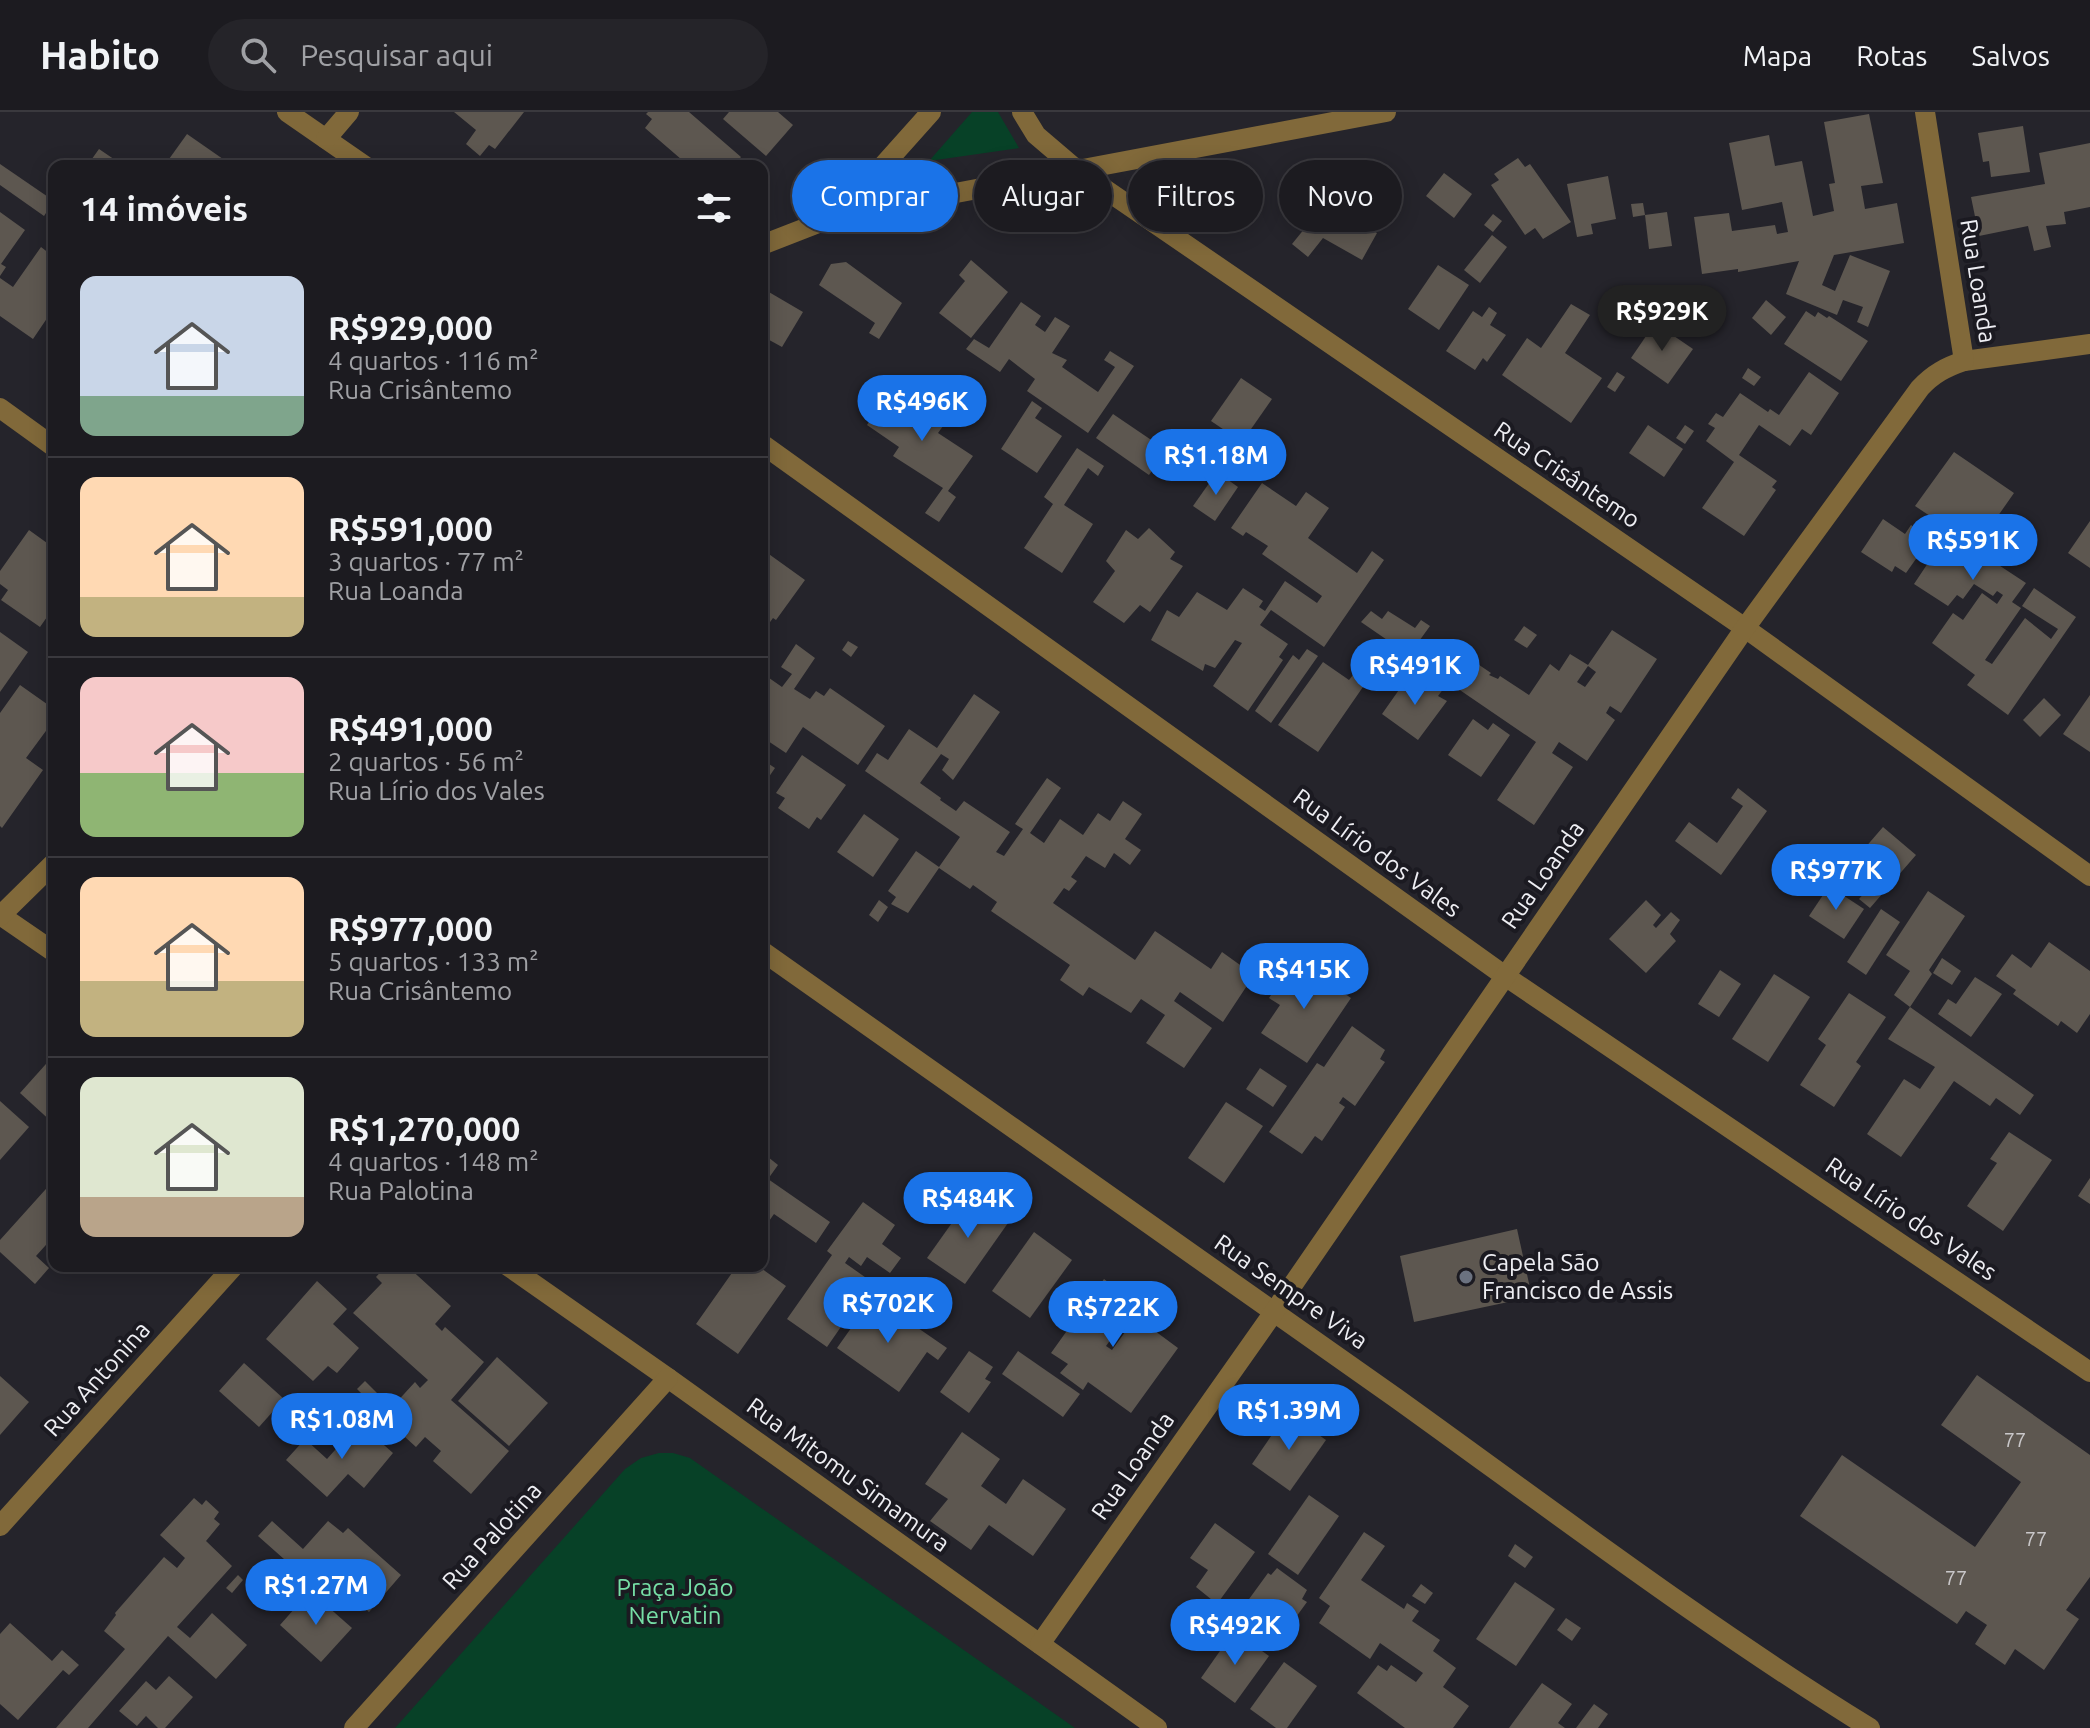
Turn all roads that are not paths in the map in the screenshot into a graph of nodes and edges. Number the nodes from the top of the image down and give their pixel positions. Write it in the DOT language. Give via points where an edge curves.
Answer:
graph roads {
  1 [pos="287,112"];
  2 [pos="349,112"];
  3 [pos="931,112"];
  4 [pos="1022,112"];
  5 [pos="1386,112"];
  6 [pos="1925,112"];
  7 [pos="326,139"];
  8 [pos="356,160"];
  9 [pos="888,160"];
  10 [pos="1065,160"];
  11 [pos="1112,163"];
  12 [pos="1112,194"];
  13 [pos="795,232"];
  14 [pos="768,243"];
  15 [pos="2090,344"];
  16 [pos="1964,361"];
  17 [pos="0,408"];
  18 [pos="48,443"];
  19 [pos="768,448"];
  20 [pos="1745,628"];
  21 [pos="48,869"];
  22 [pos="2090,876"];
  23 [pos="0,915"];
  24 [pos="48,948"];
  25 [pos="768,955"];
  26 [pos="1505,976"];
  27 [pos="229,1272"];
  28 [pos="517,1272"];
  29 [pos="1274,1312"];
  30 [pos="2090,1372"];
  31 [pos="668,1378"];
  32 [pos="0,1526"];
  33 [pos="1040,1644"];
  34 [pos="354,1728"];
  35 [pos="1157,1728"];
  36 [pos="1870,1728"];
  1 -- 7 [label="street"];
  2 -- 7 [label="street"];
  3 -- 9 [label="street"];
  4 -- 10 [label="street, Rua Crisântemo" via="1036,135"];
  5 -- 11 [label="street"];
  6 -- 16 [label="street, Rua Loanda"];
  7 -- 8 [label="street"];
  12 -- 20 [label="street, Rua Crisântemo"];
  13 -- 14 [label="street"];
  15 -- 16 [label="street"];
  16 -- 20 [label="street, Rua Loanda" via="1920,388"];
  17 -- 18 [label="street"];
  19 -- 26 [label="street, Rua Lírio dos Vales"];
  20 -- 22 [label="street, Rua Crisântemo"];
  20 -- 26 [label="street, Rua Loanda"];
  21 -- 23 [label="street"];
  23 -- 24 [label="street"];
  25 -- 29 [label="street, Rua Sempre Viva"];
  26 -- 29 [label="street, Rua Loanda"];
  26 -- 30 [label="street, Rua Lírio dos Vales"];
  27 -- 32 [label="street, Rua Antonina"];
  28 -- 31 [label="street, Rua Mitomu Simamura"];
  29 -- 33 [label="street, Rua Loanda"];
  29 -- 36 [label="street, Rua Sempre Viva" via="1721,1631"];
  31 -- 33 [label="street, Rua Mitomu Simamura"];
  31 -- 34 [label="street, Rua Palotina"];
  33 -- 35 [label="street, Rua Mitomu Simamura"];
}
